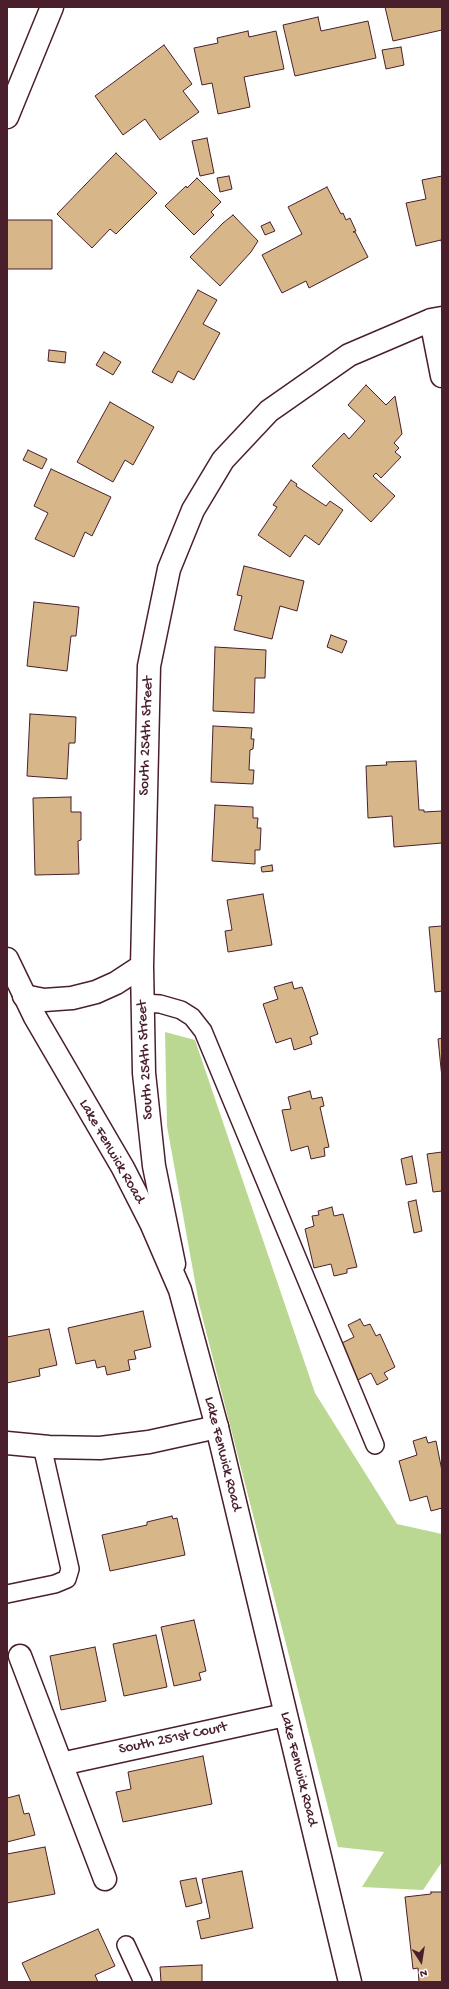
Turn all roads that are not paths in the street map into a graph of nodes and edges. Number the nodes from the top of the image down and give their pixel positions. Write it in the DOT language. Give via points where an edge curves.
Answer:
graph roads {
  1 [pos="52,7"];
  2 [pos="7,117"];
  3 [pos="436,319"];
  4 [pos="442,376"];
  5 [pos="7,959"];
  6 [pos="142,966"];
  7 [pos="24,996"];
  8 [pos="142,1003"];
  9 [pos="180,1290"];
  10 [pos="217,1427"];
  11 [pos="7,1443"];
  12 [pos="375,1445"];
  13 [pos="42,1446"];
  14 [pos="7,1594"];
  15 [pos="20,1656"];
  16 [pos="286,1715"];
  17 [pos="61,1764"];
  18 [pos="105,1879"];
  19 [pos="126,1945"];
  20 [pos="143,1982"];
  21 [pos="350,1982"];
  1 -- 2 [label="street"];
  3 -- 4 [label="street"];
  3 -- 6 [label="street, South 254th Street" via="349,356 269,411 223,460 193,510 169,568 149,666"];
  5 -- 7 [label="street, Lake Fenwick Road"];
  6 -- 7 [label="street" via="116,983 96,992 72,998 44,1000"];
  6 -- 8 [label="street, South 254th Street"];
  7 -- 9 [label="street, Lake Fenwick Road" via="82,1101 127,1175"];
  8 -- 9 [label="street, South 254th Street" via="144,1073 154,1166"];
  8 -- 12 [label="lane" via="160,1004 181,1010 192,1017 203,1031"];
  9 -- 10 [label="street, Lake Fenwick Road"];
  10 -- 13 [label="street" via="121,1446"];
  10 -- 16 [label="street, Lake Fenwick Road"];
  11 -- 13 [label="street"];
  13 -- 14 [label="lane" via="70,1569 67,1579 55,1584"];
  15 -- 17 [label="street"];
  16 -- 17 [label="street, South 251st Court"];
  16 -- 21 [label="street, Lake Fenwick Road"];
  17 -- 18 [label="street"];
  19 -- 20 [label="lane"];
}
